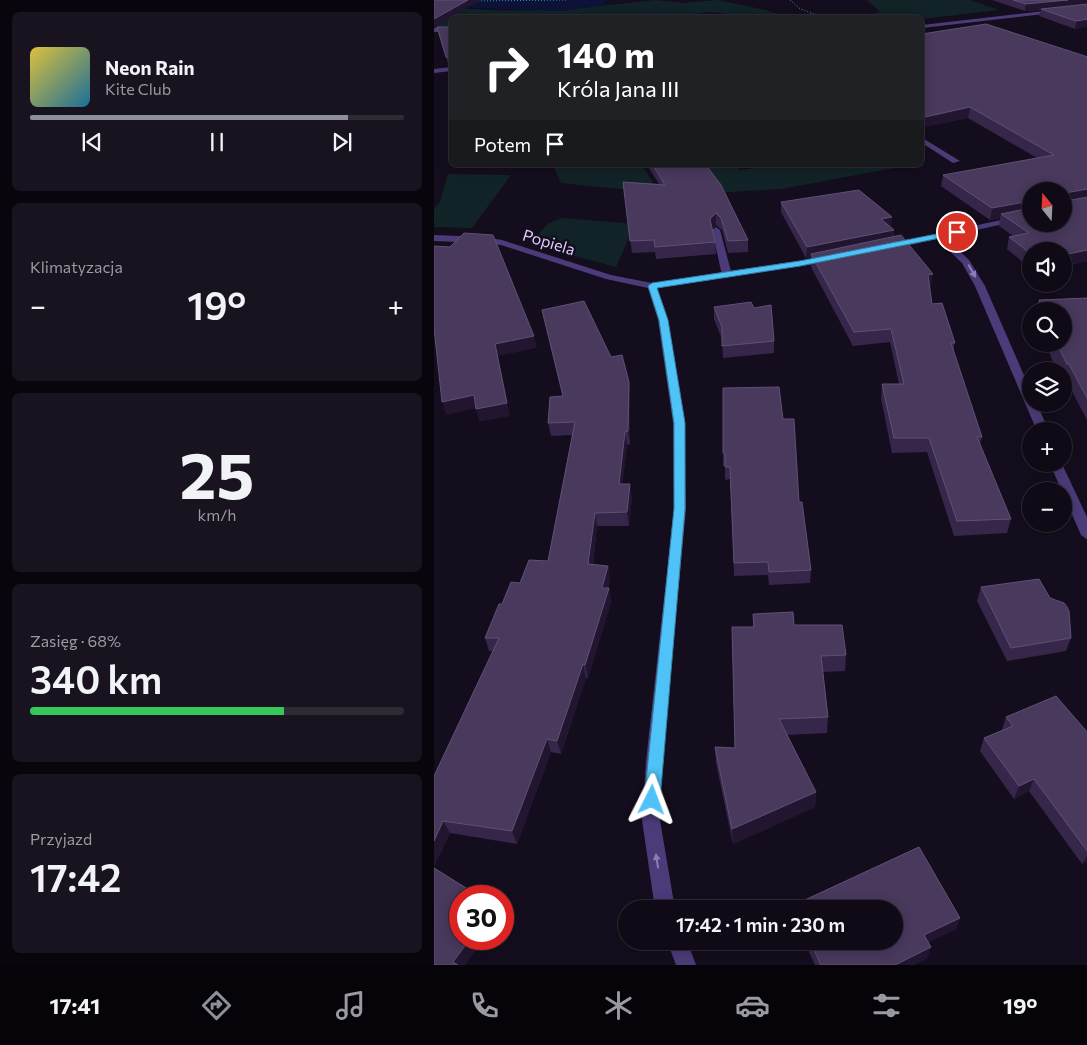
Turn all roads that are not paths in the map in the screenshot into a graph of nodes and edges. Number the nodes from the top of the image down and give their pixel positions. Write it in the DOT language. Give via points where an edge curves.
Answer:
graph roads {
  1 [pos="1087,8"];
  2 [pos="924,28"];
  3 [pos="434,30"];
  4 [pos="449,30"];
  5 [pos="449,69"];
  6 [pos="434,71"];
  7 [pos="924,141"];
  8 [pos="956,160"];
  9 [pos="1022,218"];
  10 [pos="716,230"];
  11 [pos="939,236"];
  12 [pos="434,238"];
  13 [pos="882,248"];
  14 [pos="836,257"];
  15 [pos="727,274"];
  16 [pos="652,286"];
  17 [pos="1022,382"];
  18 [pos="1059,472"];
  19 [pos="1087,535"];
  20 [pos="664,900"];
  21 [pos="680,950"];
  22 [pos="686,965"];
  1 -- 2 [label="street"];
  3 -- 4 [label="street"];
  5 -- 6 [label="street"];
  7 -- 8 [label="street"];
  9 -- 11 [label="street"];
  10 -- 15 [label="street"];
  11 -- 13 [label="street"];
  11 -- 17 [label="street, one-way" via="966,262 980,286"];
  12 -- 16 [label="street, Popiela" via="502,243 609,277"];
  14 -- 15 [label="street"];
  15 -- 16 [label="street"];
  20 -- 16 [label="street, one-way" via="651,820 654,760 680,509 679,423 663,320"];
  18 -- 19 [label="street"];
  21 -- 22 [label="street"];
}
